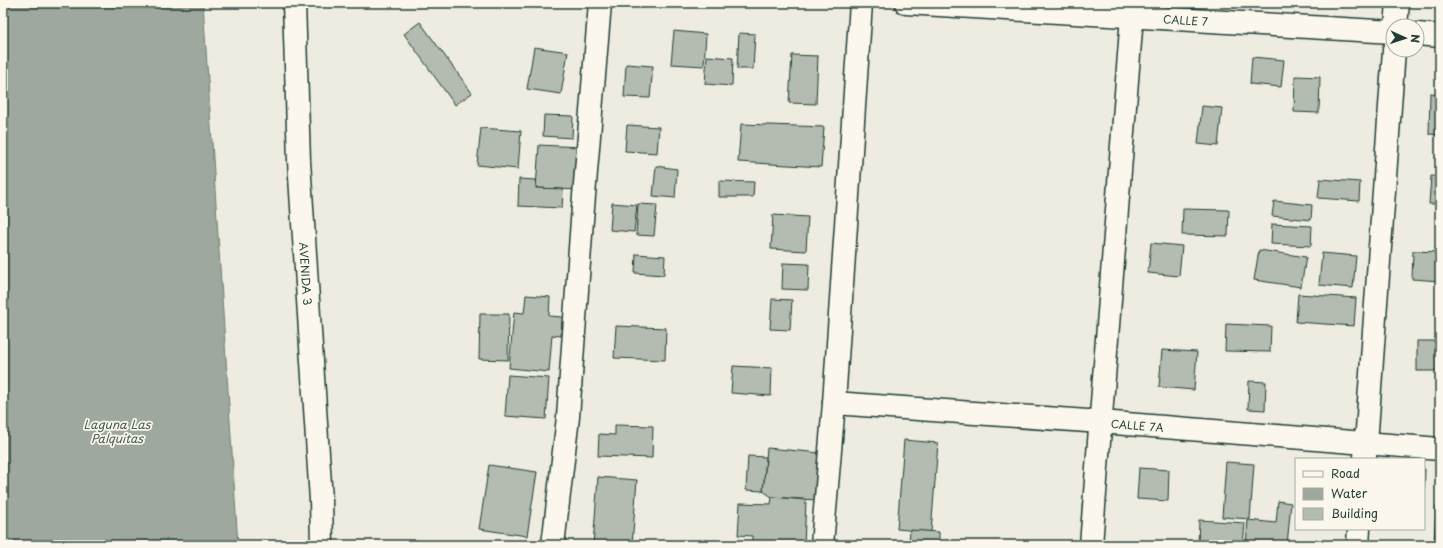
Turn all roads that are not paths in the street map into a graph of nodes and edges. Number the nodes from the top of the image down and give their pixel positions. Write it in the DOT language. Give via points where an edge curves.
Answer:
graph roads {
  1 [pos="294,3"];
  2 [pos="600,3"];
  3 [pos="861,3"];
  4 [pos="906,3"];
  5 [pos="1398,3"];
  6 [pos="1132,10"];
  7 [pos="1397,18"];
  8 [pos="1385,31"];
  9 [pos="1425,35"];
  10 [pos="1440,36"];
  11 [pos="1393,58"];
  12 [pos="834,403"];
  13 [pos="1101,422"];
  14 [pos="1440,450"];
  15 [pos="1365,451"];
  16 [pos="1359,530"];
  17 [pos="322,545"];
  18 [pos="553,545"];
  19 [pos="822,545"];
  20 [pos="1091,545"];
  21 [pos="1358,545"];
  1 -- 17 [label="street, AVENIDA 3" via="299,161"];
  2 -- 18 [label="street" via="568,417"];
  3 -- 12 [label="street"];
  4 -- 6 [label="street, CALLE 7"];
  5 -- 7 [label="street"];
  6 -- 8 [label="street, CALLE 7"];
  6 -- 13 [label="street"];
  9 -- 10 [label="street"];
  11 -- 15 [label="street"];
  12 -- 13 [label="street, CALLE 7A"];
  12 -- 19 [label="street"];
  13 -- 15 [label="street, CALLE 7A"];
  13 -- 20 [label="street"];
  14 -- 15 [label="street, CALLE 7A"];
  16 -- 21 [label="street"];
}
